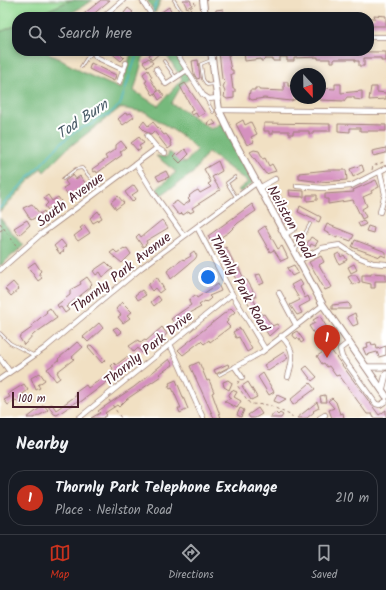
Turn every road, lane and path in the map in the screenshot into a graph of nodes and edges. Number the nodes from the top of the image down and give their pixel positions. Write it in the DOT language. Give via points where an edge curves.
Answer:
graph roads {
  1 [pos="123,0"];
  2 [pos="142,0"];
  3 [pos="174,0"];
  4 [pos="194,0"];
  5 [pos="202,0"];
  6 [pos="190,8"];
  7 [pos="109,12"];
  8 [pos="150,12"];
  9 [pos="181,12"];
  10 [pos="184,12"];
  11 [pos="192,12"];
  12 [pos="204,12"];
  13 [pos="374,37"];
  14 [pos="386,37"];
  15 [pos="89,56"];
  16 [pos="95,56"];
  17 [pos="178,56"];
  18 [pos="212,56"];
  19 [pos="212,59"];
  20 [pos="164,62"];
  21 [pos="126,63"];
  22 [pos="81,67"];
  23 [pos="156,69"];
  24 [pos="124,70"];
  25 [pos="187,70"];
  26 [pos="175,78"];
  27 [pos="119,82"];
  28 [pos="215,84"];
  29 [pos="206,97"];
  30 [pos="217,98"];
  31 [pos="220,110"];
  32 [pos="213,112"];
  33 [pos="386,112"];
  34 [pos="146,136"];
  35 [pos="157,148"];
  36 [pos="165,153"];
  37 [pos="386,161"];
  38 [pos="136,164"];
  39 [pos="386,168"];
  40 [pos="380,172"];
  41 [pos="369,176"];
  42 [pos="235,177"];
  43 [pos="63,179"];
  44 [pos="275,179"];
  45 [pos="257,186"];
  46 [pos="297,186"];
  47 [pos="100,190"];
  48 [pos="236,198"];
  49 [pos="380,212"];
  50 [pos="0,223"];
  51 [pos="310,224"];
  52 [pos="197,227"];
  53 [pos="4,228"];
  54 [pos="295,228"];
  55 [pos="0,230"];
  56 [pos="284,235"];
  57 [pos="184,236"];
  58 [pos="21,252"];
  59 [pos="294,253"];
  60 [pos="298,261"];
  61 [pos="386,264"];
  62 [pos="0,270"];
  63 [pos="279,293"];
  64 [pos="232,294"];
  65 [pos="322,305"];
  66 [pos="296,325"];
  67 [pos="0,333"];
  68 [pos="281,336"];
  69 [pos="349,342"];
  70 [pos="170,344"];
  71 [pos="265,349"];
  72 [pos="34,355"];
  73 [pos="0,358"];
  74 [pos="235,366"];
  75 [pos="386,366"];
  76 [pos="366,367"];
  77 [pos="10,372"];
  78 [pos="386,374"];
  79 [pos="219,375"];
  80 [pos="242,377"];
  81 [pos="288,377"];
  82 [pos="0,379"];
  83 [pos="384,393"];
  84 [pos="106,396"];
  85 [pos="386,401"];
  86 [pos="325,415"];
  87 [pos="79,418"];
  88 [pos="121,418"];
  89 [pos="203,418"];
  90 [pos="292,418"];
  91 [pos="320,418"];
  1 -- 7 [label="street"];
  2 -- 8 [label="street"];
  3 -- 9 [label="lane"];
  4 -- 6 [label="path" via="195,5"];
  5 -- 12 [label="main road"];
  6 -- 10 [label="path"];
  6 -- 11 [label="path"];
  13 -- 14 [label="street"];
  15 -- 22 [label="lane"];
  16 -- 24 [label="street"];
  17 -- 25 [label="street"];
  18 -- 19 [label="main road, Neilston Road"];
  19 -- 28 [label="main road, Neilston Road"];
  19 -- 28 [label="lane" via="201,64 203,79 208,85"];
  20 -- 26 [label="lane"];
  21 -- 24 [label="street"];
  23 -- 26 [label="street" via="166,84"];
  24 -- 27 [label="street"];
  25 -- 26 [label="street"];
  25 -- 29 [label="street"];
  28 -- 30 [label="main road, Neilston Road"];
  29 -- 30 [label="street"];
  29 -- 32 [label="lane"];
  30 -- 31 [label="main road, Neilston Road"];
  31 -- 33 [label="street"];
  31 -- 45 [label="main road, Neilston Road"];
  34 -- 35 [label="street"];
  35 -- 36 [label="street"];
  35 -- 38 [label="street, South Avenue"];
  37 -- 41 [label="path" via="373,166"];
  38 -- 47 [label="street, South Avenue"];
  38 -- 57 [label="street"];
  39 -- 40 [label="street"];
  40 -- 41 [label="street"];
  40 -- 49 [label="street" via="385,194"];
  41 -- 46 [label="street" via="351,186"];
  42 -- 48 [label="lane" via="227,184"];
  43 -- 47 [label="lane" via="76,169 82,168"];
  44 -- 45 [label="street, Thornly Park Avenue"];
  45 -- 48 [label="street, Thornly Park Avenue"];
  45 -- 56 [label="main road, Neilston Road"];
  47 -- 58 [label="street, South Avenue" via="40,234"];
  48 -- 52 [label="street, Thornly Park Avenue"];
  50 -- 53 [label="path"];
  51 -- 59 [label="lane"];
  52 -- 57 [label="street, Thornly Park Avenue"];
  52 -- 64 [label="street, Thornly Park Road"];
  53 -- 55 [label="path"];
  53 -- 58 [label="path"];
  54 -- 56 [label="street"];
  56 -- 59 [label="main road, Neilston Road"];
  57 -- 72 [label="street, Thornly Park Avenue" via="120,284"];
  58 -- 62 [label="street, South Avenue"];
  59 -- 60 [label="main road, Neilston Road"];
  60 -- 61 [label="street" via="322,248 340,246 373,263"];
  60 -- 65 [label="main road, Neilston Road"];
  63 -- 66 [label="street"];
  64 -- 70 [label="street, Thornly Park Drive"];
  64 -- 71 [label="street, Thornly Park Road"];
  65 -- 66 [label="street, Thornly Park Road"];
  65 -- 69 [label="main road, Neilston Road"];
  66 -- 68 [label="street, Thornly Park Road"];
  67 -- 72 [label="lane" via="10,343"];
  68 -- 71 [label="street, Thornly Park Road"];
  68 -- 81 [label="street" via="293,355"];
  69 -- 76 [label="main road, Neilston Road"];
  69 -- 85 [label="street" via="340,349 342,357 376,404 380,405"];
  70 -- 84 [label="street, Thornly Park Drive"];
  70 -- 89 [label="street"];
  71 -- 74 [label="street"];
  72 -- 77 [label="street, Thornly Park Avenue"];
  73 -- 77 [label="street"];
  74 -- 79 [label="lane"];
  74 -- 80 [label="street"];
  75 -- 76 [label="street"];
  76 -- 83 [label="main road, Neilston Road"];
  77 -- 82 [label="street, Thornly Park Avenue"];
  78 -- 83 [label="street"];
  80 -- 90 [label="path" via="238,384 250,404 269,405"];
  84 -- 87 [label="street, Thornly Park Drive"];
  84 -- 88 [label="path"];
  86 -- 91 [label="street"];
}
